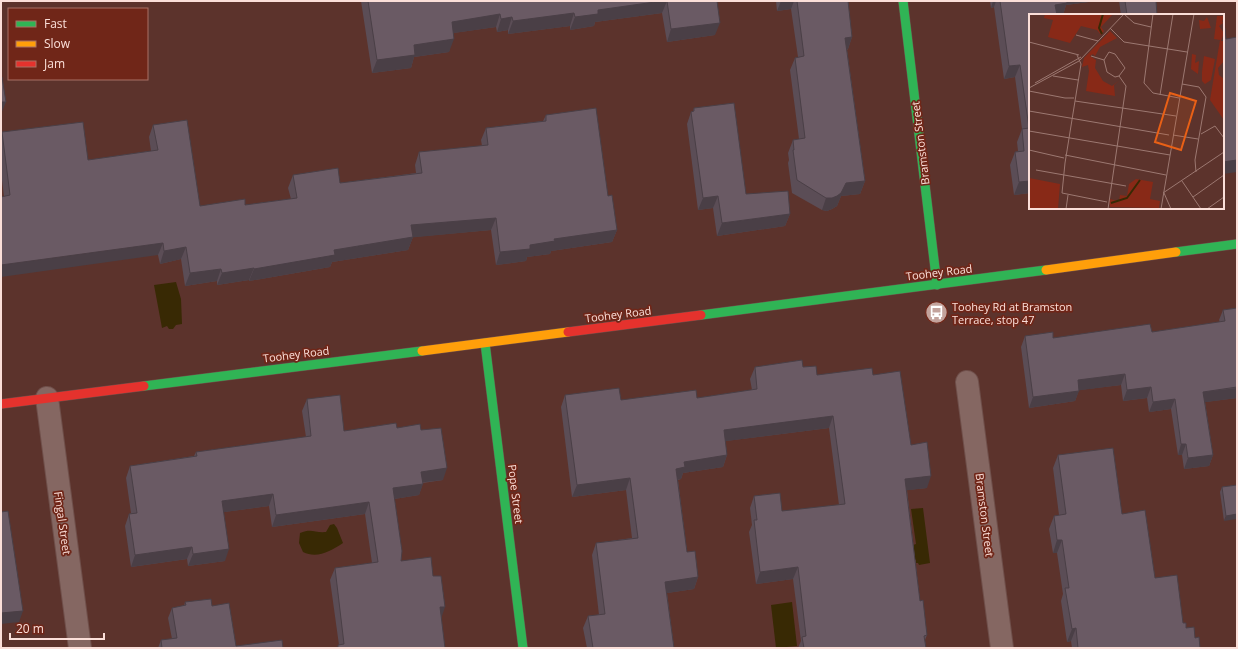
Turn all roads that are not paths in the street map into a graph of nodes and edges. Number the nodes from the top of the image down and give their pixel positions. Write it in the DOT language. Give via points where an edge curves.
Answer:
graph roads {
  1 [pos="904,1"];
  2 [pos="1237,244"];
  3 [pos="937,285"];
  4 [pos="485,343"];
  5 [pos="968,382"];
  6 [pos="47,398"];
  7 [pos="1,404"];
  8 [pos="80,648"];
  9 [pos="523,648"];
  10 [pos="1002,648"];
  1 -- 3 [label="main road, Bramston Street"];
  2 -- 3 [label="main road, Toohey Road"];
  3 -- 4 [label="main road, Toohey Road"];
  4 -- 6 [label="main road, Toohey Road"];
  4 -- 9 [label="main road, Pope Street"];
  5 -- 10 [label="street, Bramston Street"];
  6 -- 7 [label="main road, Toohey Road"];
  6 -- 8 [label="street, Fingal Street"];
}
